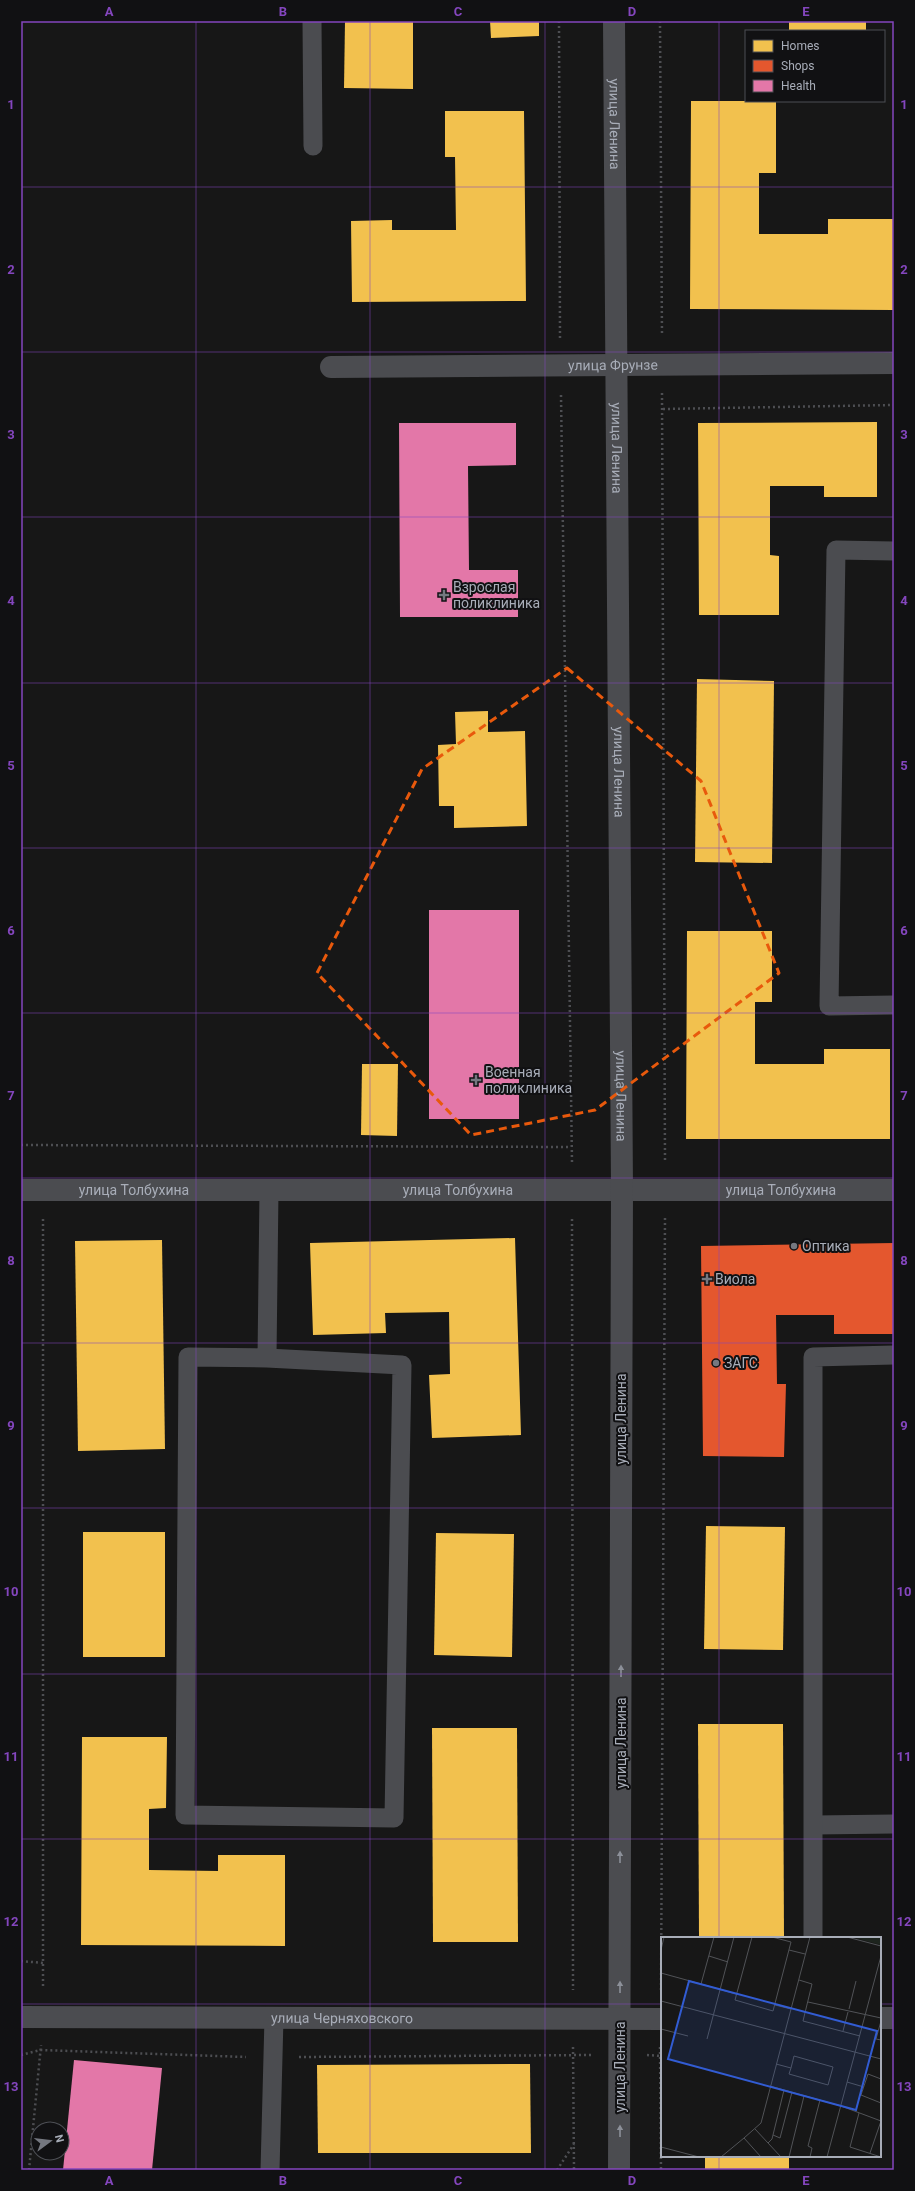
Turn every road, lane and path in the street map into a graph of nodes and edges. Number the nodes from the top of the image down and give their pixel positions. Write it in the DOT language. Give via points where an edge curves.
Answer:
graph roads {
  1 [pos="312,21"];
  2 [pos="559,21"];
  3 [pos="614,21"];
  4 [pos="660,21"];
  5 [pos="313,146"];
  6 [pos="894,363"];
  7 [pos="615,364"];
  8 [pos="662,364"];
  9 [pos="561,365"];
  10 [pos="331,367"];
  11 [pos="894,405"];
  12 [pos="662,409"];
  13 [pos="894,551"];
  14 [pos="894,1005"];
  15 [pos="21,1144"];
  16 [pos="572,1146"];
  17 [pos="21,1190"];
  18 [pos="43,1190"];
  19 [pos="269,1190"];
  20 [pos="572,1190"];
  21 [pos="622,1190"];
  22 [pos="665,1190"];
  23 [pos="894,1190"];
  24 [pos="894,1356"];
  25 [pos="267,1358"];
  26 [pos="894,1824"];
  27 [pos="814,1825"];
  28 [pos="661,1937"];
  29 [pos="813,1937"];
  30 [pos="21,1961"];
  31 [pos="43,1963"];
  32 [pos="21,2017"];
  33 [pos="44,2017"];
  34 [pos="274,2018"];
  35 [pos="881,2018"];
  36 [pos="894,2018"];
  37 [pos="572,2019"];
  38 [pos="620,2019"];
  39 [pos="661,2019"];
  40 [pos="40,2050"];
  41 [pos="573,2054"];
  42 [pos="21,2055"];
  43 [pos="272,2058"];
  44 [pos="574,2144"];
  45 [pos="29,2170"];
  46 [pos="270,2170"];
  47 [pos="557,2170"];
  48 [pos="574,2170"];
  49 [pos="619,2170"];
  50 [pos="661,2170"];
  1 -- 5 [label="lane"];
  2 -- 9 [label="path"];
  3 -- 7 [label="street, улица Ленина"];
  4 -- 8 [label="path"];
  6 -- 8 [label="street, улица Фрунзе"];
  7 -- 8 [label="street, улица Фрунзе"];
  7 -- 9 [label="street, улица Фрунзе"];
  7 -- 21 [label="street, улица Ленина"];
  8 -- 12 [label="path"];
  9 -- 10 [label="street, улица Фрунзе"];
  9 -- 16 [label="path"];
  11 -- 12 [label="path"];
  12 -- 22 [label="path"];
  13 -- 14 [label="lane" via="836,550 829,1006"];
  15 -- 16 [label="path"];
  16 -- 20 [label="path"];
  17 -- 18 [label="street, улица Толбухина"];
  18 -- 19 [label="street, улица Толбухина"];
  18 -- 31 [label="path"];
  19 -- 20 [label="street, улица Толбухина"];
  19 -- 25 [label="lane"];
  20 -- 21 [label="street, улица Толбухина"];
  20 -- 37 [label="path"];
  21 -- 22 [label="street, улица Толбухина"];
  38 -- 21 [label="street, улица Ленина, one-way"];
  22 -- 23 [label="street, улица Толбухина"];
  22 -- 28 [label="path"];
  24 -- 27 [label="lane" via="813,1357"];
  25 -- 25 [label="lane" via="188,1357 185,1815 394,1818 402,1365"];
  26 -- 27 [label="lane"];
  27 -- 29 [label="lane"];
  30 -- 31 [label="path"];
  31 -- 33 [label="path"];
  32 -- 33 [label="street, улица Черняховского"];
  33 -- 34 [label="street, улица Черняховского"];
  33 -- 40 [label="path"];
  34 -- 37 [label="street, улица Черняховского"];
  34 -- 43 [label="lane"];
  35 -- 36 [label="street"];
  37 -- 38 [label="street, улица Черняховского"];
  37 -- 41 [label="path"];
  38 -- 39 [label="street, улица Черняховского"];
  49 -- 38 [label="street, улица Ленина, one-way"];
  39 -- 50 [label="path"];
  40 -- 42 [label="path"];
  40 -- 43 [label="path"];
  40 -- 45 [label="path"];
  41 -- 43 [label="path"];
  41 -- 44 [label="path"];
  43 -- 46 [label="lane"];
  44 -- 47 [label="path"];
  44 -- 48 [label="path"];
}
